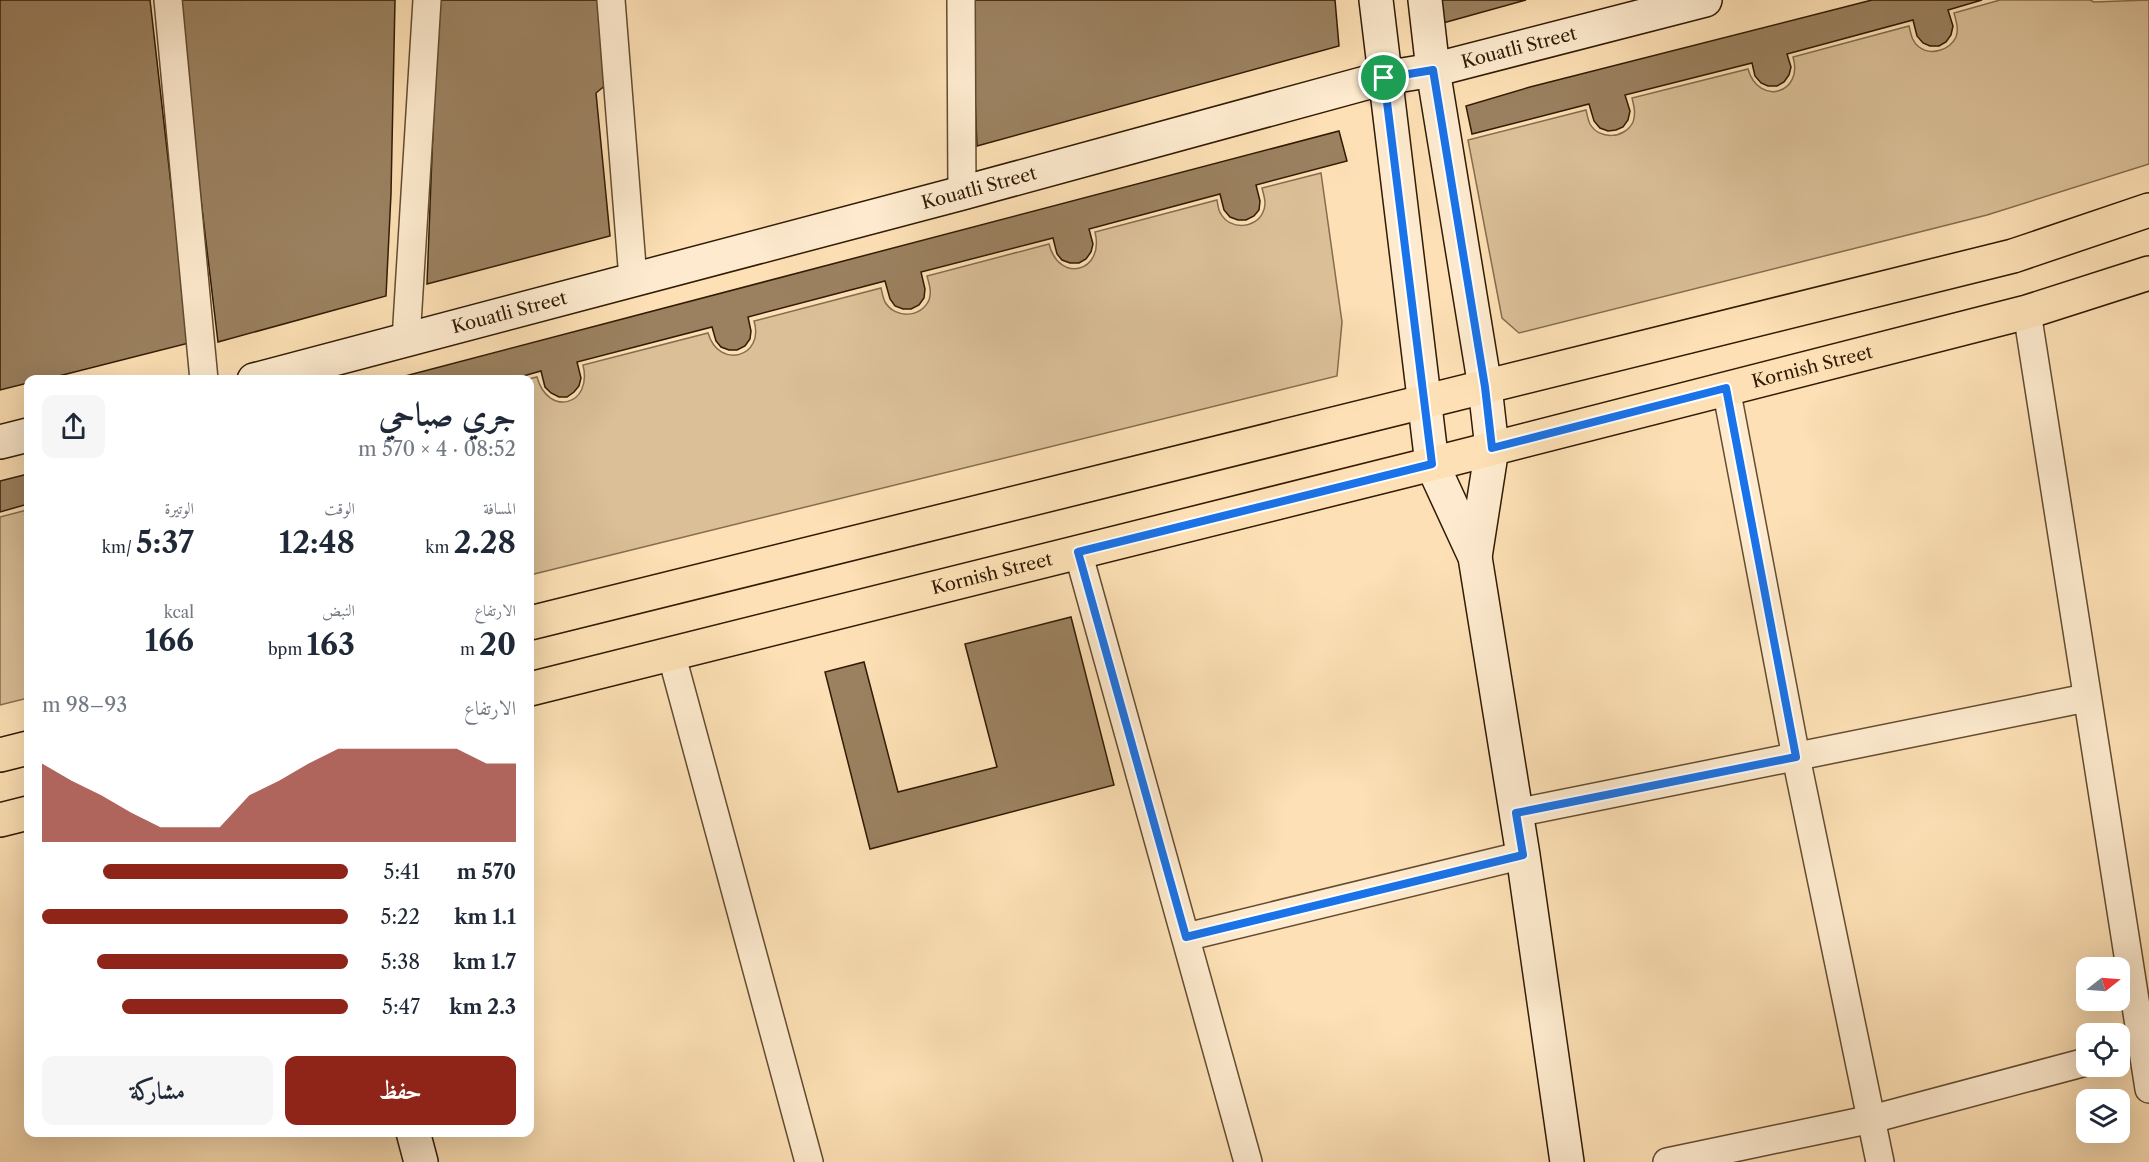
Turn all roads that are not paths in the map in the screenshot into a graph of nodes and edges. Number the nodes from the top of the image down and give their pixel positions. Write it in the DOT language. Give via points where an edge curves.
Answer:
graph roads {
  1 [pos="168,0"];
  2 [pos="427,0"];
  3 [pos="611,0"];
  4 [pos="961,0"];
  5 [pos="1376,0"];
  6 [pos="1425,0"];
  7 [pos="1705,0"];
  8 [pos="1433,70"];
  9 [pos="1384,78"];
  10 [pos="962,193"];
  11 [pos="2149,210"];
  12 [pos="2149,273"];
  13 [pos="633,279"];
  14 [pos="2027,312"];
  15 [pos="406,340"];
  16 [pos="204,375"];
  17 [pos="273,375"];
  18 [pos="1485,387"];
  19 [pos="1726,388"];
  20 [pos="1425,401"];
  21 [pos="24,436"];
  22 [pos="0,442"];
  23 [pos="1492,448"];
  24 [pos="1432,464"];
  25 [pos="1078,552"];
  26 [pos="1475,557"];
  27 [pos="534,622"];
  28 [pos="671,653"];
  29 [pos="534,687"];
  30 [pos="2086,698"];
  31 [pos="24,749"];
  32 [pos="0,755"];
  33 [pos="1796,757"];
  34 [pos="1516,813"];
  35 [pos="24,814"];
  36 [pos="0,820"];
  37 [pos="1523,855"];
  38 [pos="1186,937"];
  39 [pos="2131,1050"];
  40 [pos="2076,1065"];
  41 [pos="2149,1089"];
  42 [pos="1872,1119"];
  43 [pos="414,1137"];
  44 [pos="421,1162"];
  45 [pos="809,1162"];
  46 [pos="1248,1162"];
  47 [pos="1567,1162"];
  48 [pos="1667,1162"];
  49 [pos="1880,1162"];
  1 -- 16 [label="street"];
  2 -- 15 [label="street"];
  3 -- 13 [label="street"];
  4 -- 10 [label="street"];
  5 -- 9 [label="main road"];
  6 -- 8 [label="main road"];
  7 -- 8 [label="main road, Kouatli Street"];
  8 -- 9 [label="main road, Kouatli Street"];
  8 -- 18 [label="main road"];
  9 -- 10 [label="main road, Kouatli Street"];
  9 -- 20 [label="main road"];
  10 -- 13 [label="main road, Kouatli Street"];
  11 -- 18 [label="main road" via="2013,256"];
  12 -- 14 [label="main road, Kornish Street"];
  13 -- 15 [label="main road, Kouatli Street"];
  14 -- 19 [label="main road, Kornish Street"];
  14 -- 30 [label="street"];
  15 -- 17 [label="main road, Kouatli Street"];
  18 -- 20 [label="main road"];
  18 -- 23 [label="main road"];
  19 -- 23 [label="main road, Kornish Street"];
  19 -- 33 [label="street"];
  20 -- 24 [label="main road"];
  20 -- 27 [label="main road"];
  21 -- 22 [label="main road"];
  23 -- 24 [label="main road, Kornish Street"];
  23 -- 26 [label="main road"];
  24 -- 25 [label="main road, Kornish Street"];
  24 -- 26 [label="main road"];
  25 -- 28 [label="main road, Kornish Street"];
  25 -- 38 [label="street"];
  26 -- 34 [label="main road"];
  28 -- 29 [label="main road, Kornish Street"];
  28 -- 45 [label="street"];
  30 -- 33 [label="street"];
  30 -- 39 [label="street"];
  31 -- 32 [label="main road"];
  33 -- 34 [label="street"];
  33 -- 42 [label="street"];
  34 -- 37 [label="main road"];
  35 -- 36 [label="main road"];
  37 -- 38 [label="street"];
  37 -- 47 [label="main road"];
  38 -- 46 [label="street"];
  39 -- 41 [label="street"];
  40 -- 42 [label="street"];
  42 -- 48 [label="street"];
  42 -- 49 [label="street"];
  43 -- 44 [label="main road"];
}
